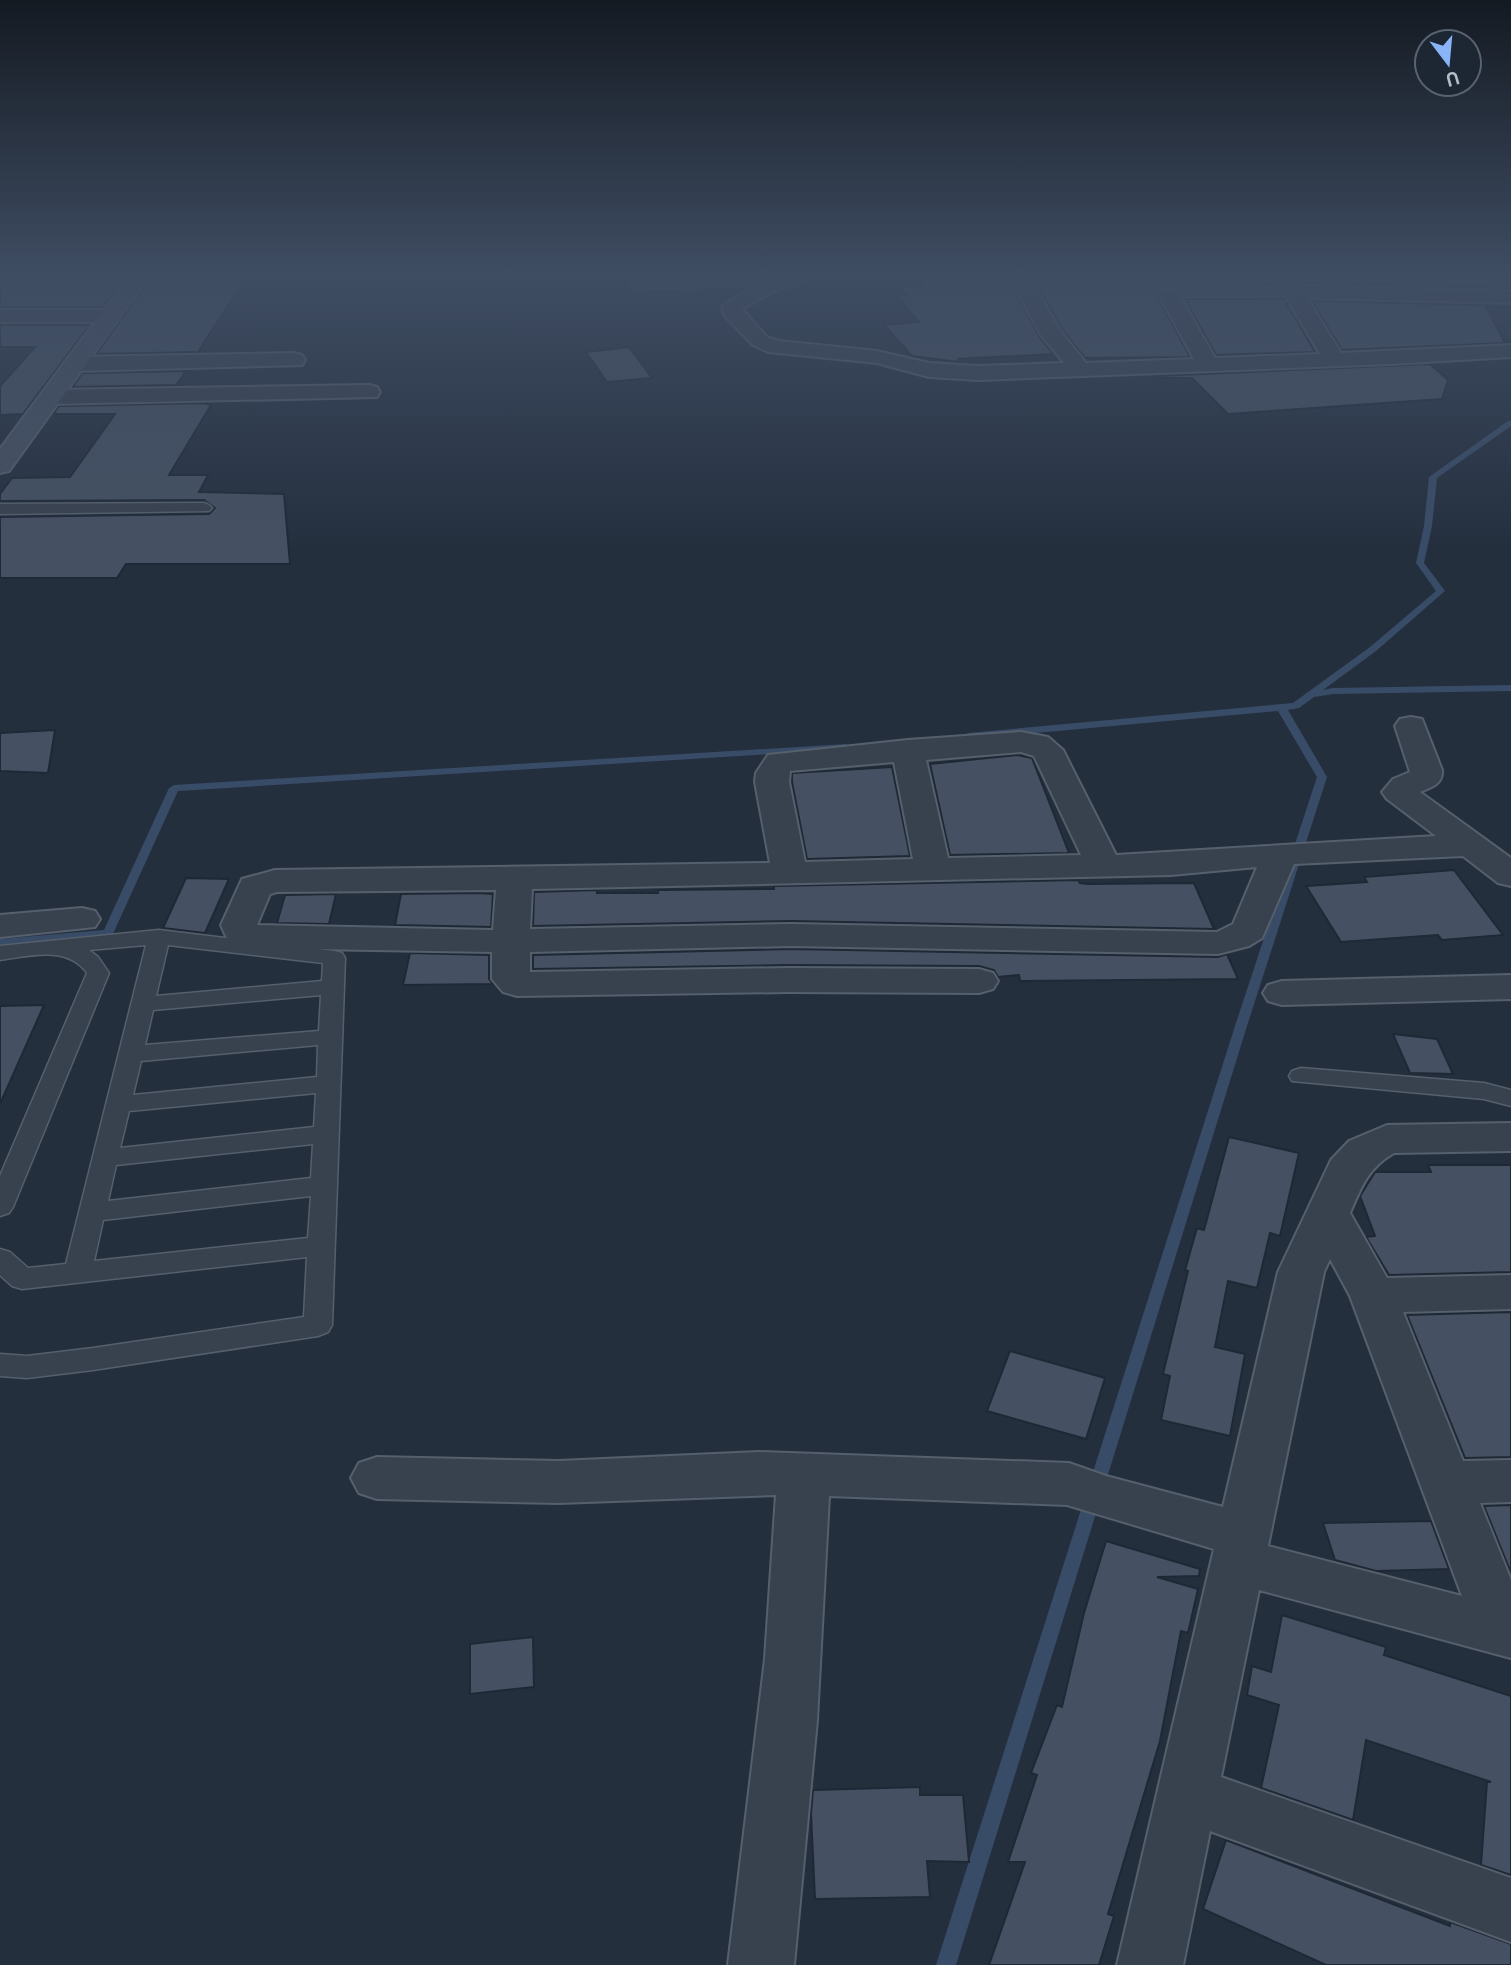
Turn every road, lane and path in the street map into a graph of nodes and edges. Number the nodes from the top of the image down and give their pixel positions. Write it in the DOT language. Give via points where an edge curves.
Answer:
graph roads {
  1 [pos="73,367"];
  2 [pos="916,367"];
  3 [pos="1154,367"];
  4 [pos="1080,369"];
  5 [pos="369,392"];
  6 [pos="51,397"];
  7 [pos="8,444"];
  8 [pos="0,466"];
  9 [pos="204,508"];
  10 [pos="0,509"];
  11 [pos="1411,726"];
  12 [pos="908,751"];
  13 [pos="1469,845"];
  14 [pos="1301,853"];
  15 [pos="1104,866"];
  16 [pos="933,869"];
  17 [pos="789,872"];
  18 [pos="1511,874"];
  19 [pos="515,879"];
  20 [pos="0,926"];
  21 [pos="75,933"];
  22 [pos="159,937"];
  23 [pos="511,942"];
  24 [pos="0,953"];
  25 [pos="979,982"];
  26 [pos="332,987"];
  27 [pos="1511,987"];
  28 [pos="1282,993"];
  29 [pos="143,1004"];
  30 [pos="331,1037"];
  31 [pos="130,1055"];
  32 [pos="1301,1076"];
  33 [pos="328,1084"];
  34 [pos="1511,1098"];
  35 [pos="118,1104"];
  36 [pos="327,1134"];
  37 [pos="1511,1138"];
  38 [pos="105,1158"];
  39 [pos="324,1185"];
  40 [pos="0,1206"];
  41 [pos="91,1212"];
  42 [pos="1327,1212"];
  43 [pos="321,1246"];
  44 [pos="0,1259"];
  45 [pos="77,1274"];
  46 [pos="1511,1292"];
  47 [pos="1373,1296"];
  48 [pos="0,1365"];
  49 [pos="803,1475"];
  50 [pos="377,1478"];
  51 [pos="1511,1481"];
  52 [pos="1446,1482"];
  53 [pos="1242,1548"];
  54 [pos="1507,1631"];
  55 [pos="1188,1794"];
  56 [pos="1511,1910"];
  57 [pos="761,1965"];
  58 [pos="1150,1965"];
  1 -- 6 [label="main road"];
  2 -- 4 [label="street" via="978,373"];
  3 -- 4 [label="street"];
  5 -- 6 [label="street"];
  6 -- 7 [label="main road"];
  7 -- 8 [label="main road"];
  9 -- 10 [label="lane"];
  11 -- 13 [label="street" via="1426,777 1399,792"];
  12 -- 15 [label="street" via="1037,744 1047,750"];
  12 -- 16 [label="street"];
  12 -- 17 [label="street" via="780,762 772,782"];
  13 -- 14 [label="street"];
  13 -- 18 [label="street"];
  14 -- 15 [label="street"];
  14 -- 23 [label="street" via="1249,930 1218,943 791,935"];
  15 -- 16 [label="street"];
  16 -- 17 [label="street"];
  17 -- 19 [label="street"];
  19 -- 23 [label="street"];
  19 -- 23 [label="street" via="275,881 255,887 239,925 249,937"];
  20 -- 21 [label="street"];
  21 -- 22 [label="lane" via="98,942"];
  21 -- 24 [label="lane"];
  21 -- 40 [label="lane" via="98,972"];
  22 -- 26 [label="lane" via="334,958"];
  22 -- 29 [label="lane"];
  23 -- 25 [label="street" via="509,972 517,984"];
  26 -- 29 [label="lane"];
  26 -- 30 [label="lane"];
  27 -- 28 [label="street"];
  29 -- 31 [label="lane"];
  30 -- 31 [label="lane"];
  30 -- 33 [label="lane"];
  31 -- 35 [label="lane"];
  32 -- 34 [label="lane" via="1485,1091"];
  33 -- 35 [label="lane"];
  33 -- 36 [label="lane"];
  35 -- 38 [label="lane"];
  36 -- 38 [label="lane"];
  36 -- 39 [label="lane"];
  37 -- 42 [label="street" via="1387,1139 1364,1151 1346,1171"];
  38 -- 41 [label="lane"];
  39 -- 41 [label="lane"];
  39 -- 43 [label="lane"];
  41 -- 45 [label="lane"];
  42 -- 47 [label="street"];
  42 -- 53 [label="street" via="1301,1272"];
  43 -- 45 [label="lane"];
  43 -- 48 [label="lane" via="318,1325 93,1359 27,1367"];
  44 -- 45 [label="lane" via="22,1279"];
  46 -- 47 [label="street"];
  47 -- 52 [label="street"];
  49 -- 50 [label="street" via="559,1482"];
  49 -- 53 [label="street" via="1085,1490"];
  49 -- 57 [label="street" via="800,1581"];
  51 -- 52 [label="street"];
  52 -- 54 [label="street"];
  53 -- 54 [label="street"];
  53 -- 55 [label="street"];
  55 -- 56 [label="street"];
  55 -- 58 [label="street"];
}
